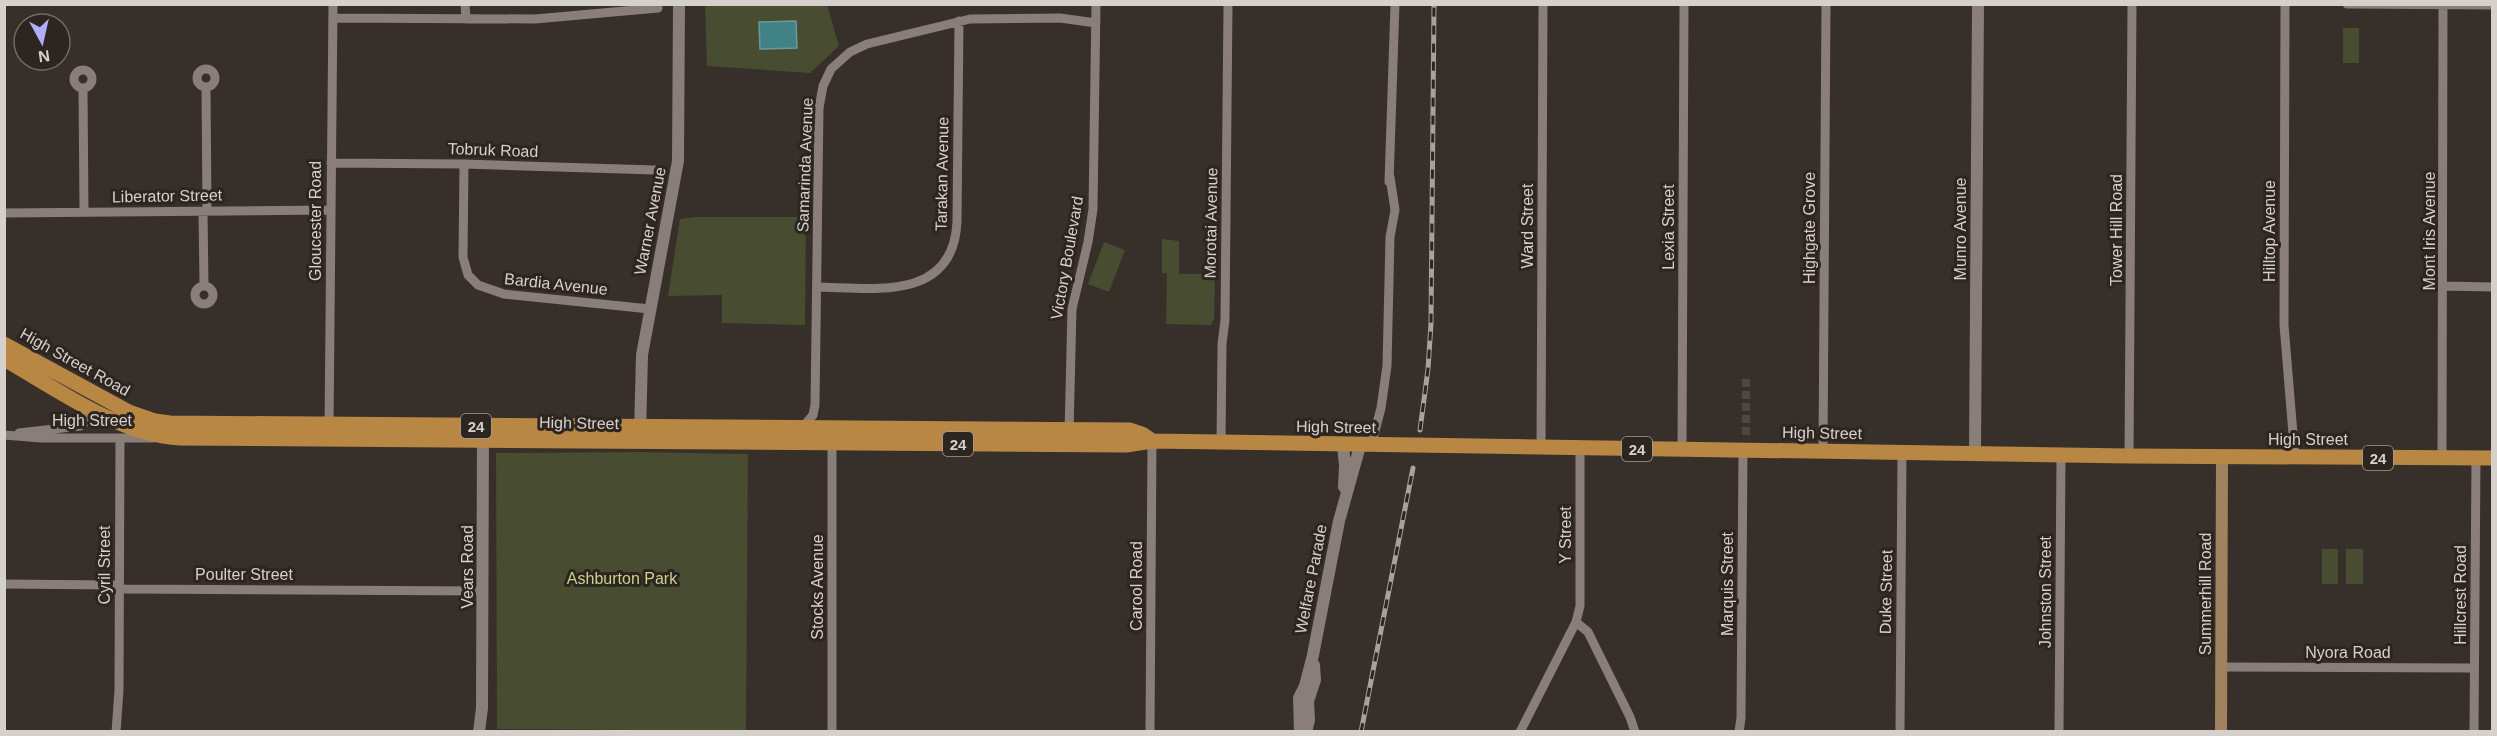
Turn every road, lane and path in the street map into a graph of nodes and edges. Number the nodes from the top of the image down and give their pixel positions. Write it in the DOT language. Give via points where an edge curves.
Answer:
graph roads {
  1 [pos="333,4"];
  2 [pos="465,4"];
  3 [pos="679,4"];
  4 [pos="1228,4"];
  5 [pos="1395,4"];
  6 [pos="1543,4"];
  7 [pos="1684,4"];
  8 [pos="1826,4"];
  9 [pos="1978,4"];
  10 [pos="2132,4"];
  11 [pos="2285,4"];
  12 [pos="2348,4"];
  13 [pos="2493,4"];
  14 [pos="2444,5"];
  15 [pos="658,8"];
  16 [pos="1096,14"];
  17 [pos="333,18"];
  18 [pos="466,19"];
  19 [pos="959,21"];
  20 [pos="206,87"];
  21 [pos="84,89"];
  22 [pos="330,163"];
  23 [pos="464,164"];
  24 [pos="655,170"];
  25 [pos="330,210"];
  26 [pos="205,211"];
  27 [pos="84,212"];
  28 [pos="4,213"];
  29 [pos="204,285"];
  30 [pos="2444,286"];
  31 [pos="817,287"];
  32 [pos="2493,287"];
  33 [pos="650,309"];
  34 [pos="4,344"];
  35 [pos="4,359"];
  36 [pos="88,406"];
  37 [pos="129,412"];
  38 [pos="802,428"];
  39 [pos="329,432"];
  40 [pos="483,433"];
  41 [pos="640,434"];
  42 [pos="4,435"];
  43 [pos="170,437"];
  44 [pos="1069,437"];
  45 [pos="120,439"];
  46 [pos="1152,441"];
  47 [pos="1221,442"];
  48 [pos="832,443"];
  49 [pos="1343,446"];
  50 [pos="1372,446"];
  51 [pos="1541,448"];
  52 [pos="1580,448"];
  53 [pos="1682,450"];
  54 [pos="1743,450"];
  55 [pos="1823,451"];
  56 [pos="1902,453"];
  57 [pos="1975,454"];
  58 [pos="2061,455"];
  59 [pos="2129,456"];
  60 [pos="2222,457"];
  61 [pos="2295,458"];
  62 [pos="2442,458"];
  63 [pos="2476,458"];
  64 [pos="2493,458"];
  65 [pos="1342,510"];
  66 [pos="4,584"];
  67 [pos="119,587"];
  68 [pos="483,591"];
  69 [pos="1576,622"];
  70 [pos="2221,667"];
  71 [pos="2474,668"];
  72 [pos="118,690"];
  73 [pos="1304,699"];
  74 [pos="482,708"];
  75 [pos="1630,717"];
  76 [pos="1741,718"];
  77 [pos="1524,721"];
  78 [pos="2059,731"];
  79 [pos="116,732"];
  80 [pos="122,732"];
  81 [pos="479,732"];
  82 [pos="486,732"];
  83 [pos="832,732"];
  84 [pos="1150,732"];
  85 [pos="1300,732"];
  86 [pos="1306,732"];
  87 [pos="1515,732"];
  88 [pos="1520,732"];
  89 [pos="1635,732"];
  90 [pos="1640,732"];
  91 [pos="1739,732"];
  92 [pos="1744,732"];
  93 [pos="1900,732"];
  94 [pos="2221,732"];
  95 [pos="2474,732"];
  1 -- 17 [label="street, Gloucester Road"];
  2 -- 18 [label="street"];
  3 -- 33 [label="street, Warner Avenue" via="678,161"];
  4 -- 47 [label="street, Morotai Avenue"];
  5 -- 50 [label="street" via="1390,177 1395,210 1390,237 1388,356 1382,408"];
  6 -- 51 [label="street, Ward Street"];
  7 -- 53 [label="street, Lexia Street"];
  8 -- 55 [label="street, Highgate Grove"];
  9 -- 57 [label="street, Munro Avenue"];
  10 -- 59 [label="street, Tower Hill Road"];
  11 -- 61 [label="street, Hilltop Avenue" via="2284,325"];
  12 -- 14 [label="street"];
  13 -- 14 [label="street"];
  14 -- 30 [label="street, Mont Iris Avenue"];
  15 -- 18 [label="street" via="548,19"];
  16 -- 19 [label="street, Samarinda Avenue"];
  16 -- 44 [label="street, Victory Boulevard" via="1094,202 1070,322"];
  17 -- 18 [label="street"];
  17 -- 22 [label="street, Gloucester Road"];
  19 -- 31 [label="street, Samarinda Avenue" via="858,47 842,57 826,78 819,108"];
  19 -- 31 [label="street, Tarakan Avenue" via="957,222 952,249 936,272 906,287"];
  20 -- 26 [label="street"];
  21 -- 27 [label="street"];
  22 -- 23 [label="street, Tobruk Road"];
  22 -- 25 [label="street, Gloucester Road"];
  23 -- 24 [label="street, Tobruk Road"];
  23 -- 33 [label="street, Bardia Avenue" via="464,262 468,275 478,285 504,294"];
  25 -- 26 [label="street, Liberator Street"];
  25 -- 39 [label="street, Gloucester Road"];
  26 -- 27 [label="street, Liberator Street"];
  26 -- 29 [label="street"];
  27 -- 28 [label="street, Liberator Street"];
  30 -- 32 [label="street"];
  30 -- 62 [label="street, Mont Iris Avenue"];
  31 -- 38 [label="street, Samarinda Avenue" via="815,405 813,415"];
  33 -- 41 [label="street, Warner Avenue" via="641,367"];
  34 -- 37 [label="main road, High Street Road / 24"];
  35 -- 36 [label="main road, High Street Road / 24"];
  36 -- 42 [label="street, High Street" via="87,421 80,426"];
  36 -- 43 [label="main road, High Street Road / 24" via="131,429"];
  37 -- 39 [label="main road, High Street / 24" via="155,422"];
  38 -- 41 [label="main road, High Street / 24"];
  38 -- 44 [label="main road, High Street / 24"];
  39 -- 40 [label="main road, High Street / 24"];
  39 -- 43 [label="main road, High Street / 24"];
  40 -- 41 [label="main road, High Street / 24"];
  40 -- 68 [label="street, Vears Road"];
  41 -- 48 [label="main road, High Street / 24"];
  42 -- 45 [label="street, High Street"];
  43 -- 45 [label="street, High Street"];
  44 -- 46 [label="main road, High Street / 24" via="1130,430"];
  44 -- 48 [label="main road, High Street / 24"];
  45 -- 67 [label="street, Cyril Street"];
  46 -- 47 [label="main road, High Street / 24"];
  46 -- 84 [label="street, Carool Road"];
  47 -- 49 [label="main road, High Street / 24"];
  48 -- 83 [label="street, Stocks Avenue"];
  49 -- 50 [label="main road, High Street / 24"];
  49 -- 65 [label="street, Welfare Parade"];
  50 -- 51 [label="main road, High Street / 24"];
  50 -- 65 [label="street, Welfare Parade"];
  51 -- 52 [label="main road, High Street / 24"];
  52 -- 53 [label="main road, High Street / 24"];
  52 -- 69 [label="street, Y Street" via="1580,606"];
  53 -- 54 [label="main road, High Street / 24"];
  54 -- 55 [label="main road, High Street / 24"];
  54 -- 76 [label="street, Marquis Street"];
  55 -- 56 [label="main road, High Street / 24"];
  56 -- 57 [label="main road, High Street / 24"];
  56 -- 93 [label="street, Duke Street"];
  57 -- 58 [label="main road, High Street / 24"];
  58 -- 59 [label="main road, High Street / 24"];
  58 -- 78 [label="street, Johnston Street"];
  59 -- 60 [label="main road, High Street / 24"];
  60 -- 61 [label="main road, High Street / 24"];
  60 -- 70 [label="main road, Summerhill Road"];
  61 -- 62 [label="main road, High Street / 24"];
  62 -- 63 [label="main road, High Street / 24"];
  63 -- 64 [label="main road, High Street / 24"];
  63 -- 71 [label="street, Hillcrest Road"];
  65 -- 73 [label="street, Welfare Parade" via="1313,655 1316,680"];
  66 -- 67 [label="street, Poulter Street"];
  67 -- 68 [label="street, Poulter Street"];
  67 -- 72 [label="street, Cyril Street"];
  68 -- 74 [label="street, Vears Road"];
  69 -- 75 [label="street" via="1588,632"];
  69 -- 77 [label="street, Y Street"];
  70 -- 71 [label="street, Nyora Road"];
  70 -- 94 [label="main road, Summerhill Road"];
  71 -- 95 [label="street, Hillcrest Road"];
  72 -- 79 [label="street, Cyril Street"];
  72 -- 80 [label="street, Cyril Street"];
  73 -- 85 [label="street, Welfare Parade"];
  73 -- 86 [label="street, Welfare Parade" via="1309,720"];
  74 -- 81 [label="street, Vears Road"];
  74 -- 82 [label="street, Vears Road"];
  75 -- 89 [label="street"];
  75 -- 90 [label="street"];
  76 -- 91 [label="street, Marquis Street"];
  76 -- 92 [label="street, Marquis Street"];
  77 -- 87 [label="street, Y Street"];
  77 -- 88 [label="street, Y Street"];
}
